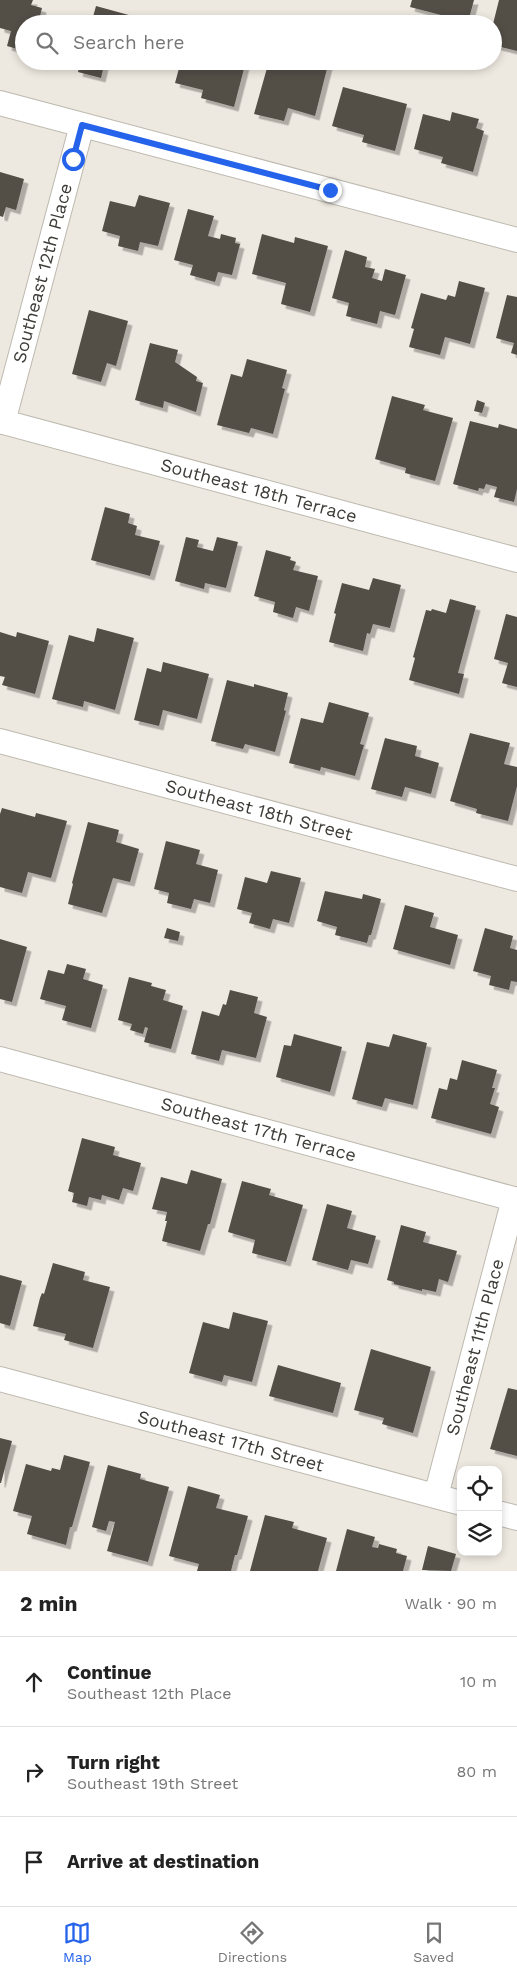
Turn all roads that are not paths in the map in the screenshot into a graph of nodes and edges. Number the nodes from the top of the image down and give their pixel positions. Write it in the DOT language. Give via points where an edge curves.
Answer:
graph roads {
  1 [pos="0,103"];
  2 [pos="82,125"];
  3 [pos="517,240"];
  4 [pos="1,422"];
  5 [pos="517,560"];
  6 [pos="0,742"];
  7 [pos="517,879"];
  8 [pos="0,1058"];
  9 [pos="516,1200"];
  10 [pos="0,1380"];
  11 [pos="436,1496"];
  12 [pos="457,1502"];
  13 [pos="502,1514"];
  14 [pos="517,1518"];
  1 -- 2 [label="street"];
  2 -- 3 [label="street"];
  2 -- 4 [label="street, Southeast 12th Place"];
  4 -- 5 [label="street, Southeast 18th Terrace"];
  6 -- 7 [label="street, Southeast 18th Street"];
  8 -- 9 [label="street, Southeast 17th Terrace"];
  9 -- 11 [label="street, Southeast 11th Place"];
  10 -- 11 [label="street, Southeast 17th Street"];
  11 -- 12 [label="street, Southeast 17th Street"];
  13 -- 14 [label="street"];
}
